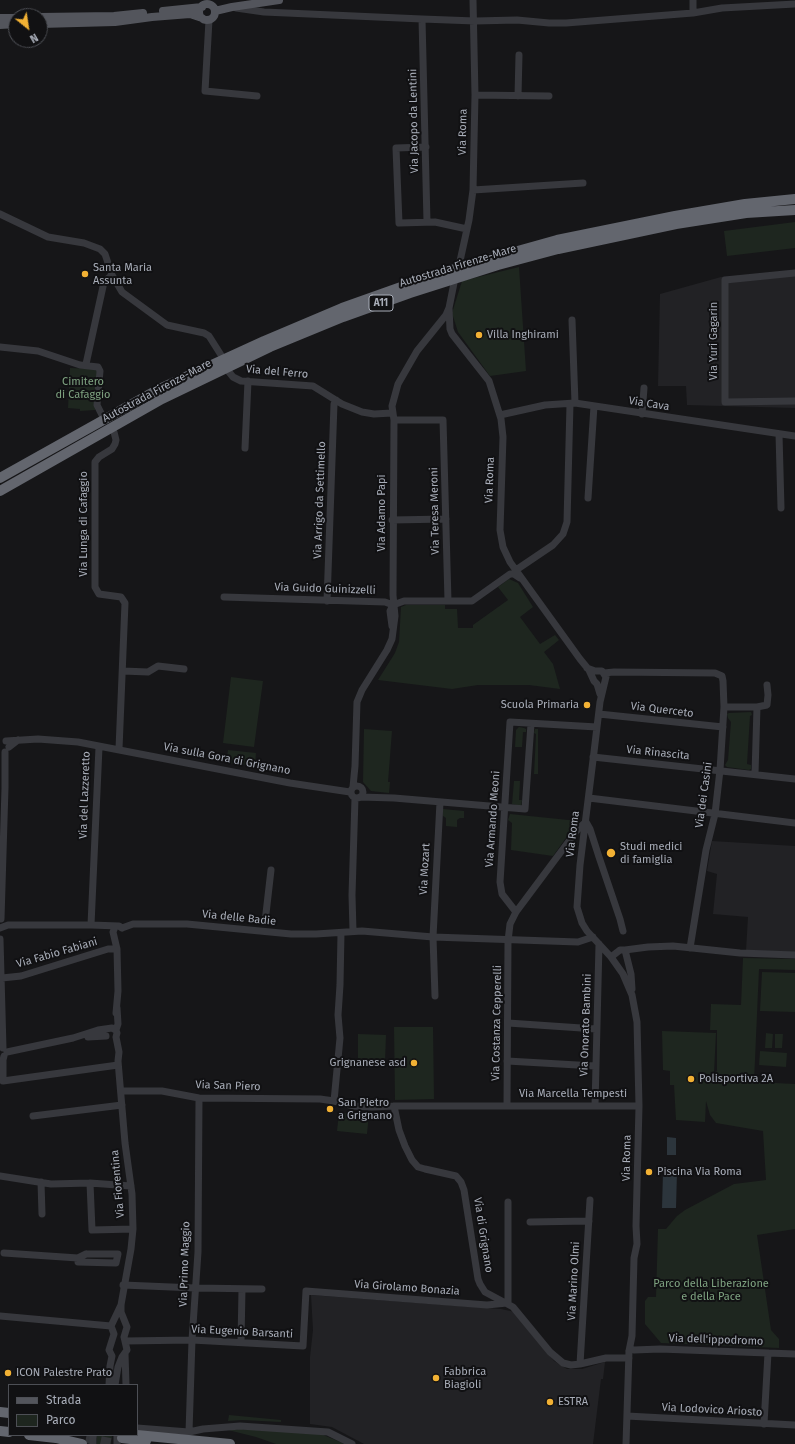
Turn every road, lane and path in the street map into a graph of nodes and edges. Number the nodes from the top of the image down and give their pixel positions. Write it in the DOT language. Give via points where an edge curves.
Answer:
graph roads {
  1 [pos="279,0"];
  2 [pos="473,0"];
  3 [pos="692,0"];
  4 [pos="795,4"];
  5 [pos="202,7"];
  6 [pos="232,7"];
  7 [pos="215,11"];
  8 [pos="693,13"];
  9 [pos="48,17"];
  10 [pos="206,19"];
  11 [pos="422,19"];
  12 [pos="474,21"];
  13 [pos="48,24"];
  14 [pos="519,54"];
  15 [pos="475,95"];
  16 [pos="258,96"];
  17 [pos="518,96"];
  18 [pos="549,96"];
  19 [pos="426,147"];
  20 [pos="583,183"];
  21 [pos="473,190"];
  22 [pos="795,199"];
  23 [pos="795,210"];
  24 [pos="0,214"];
  25 [pos="427,222"];
  26 [pos="467,229"];
  27 [pos="460,261"];
  28 [pos="795,273"];
  29 [pos="112,275"];
  30 [pos="454,282"];
  31 [pos="449,308"];
  32 [pos="572,320"];
  33 [pos="432,331"];
  34 [pos="452,334"];
  35 [pos="0,347"];
  36 [pos="222,355"];
  37 [pos="86,364"];
  38 [pos="229,372"];
  39 [pos="248,381"];
  40 [pos="644,388"];
  41 [pos="336,400"];
  42 [pos="795,401"];
  43 [pos="573,404"];
  44 [pos="594,406"];
  45 [pos="642,414"];
  46 [pos="500,415"];
  47 [pos="103,417"];
  48 [pos="393,417"];
  49 [pos="443,420"];
  50 [pos="114,432"];
  51 [pos="779,434"];
  52 [pos="795,436"];
  53 [pos="245,448"];
  54 [pos="0,478"];
  55 [pos="0,491"];
  56 [pos="588,498"];
  57 [pos="781,508"];
  58 [pos="446,519"];
  59 [pos="392,520"];
  60 [pos="513,572"];
  61 [pos="224,597"];
  62 [pos="327,601"];
  63 [pos="448,602"];
  64 [pos="393,605"];
  65 [pos="184,669"];
  66 [pos="123,671"];
  67 [pos="604,673"];
  68 [pos="598,679"];
  69 [pos="767,685"];
  70 [pos="724,707"];
  71 [pos="758,707"];
  72 [pos="599,714"];
  73 [pos="530,724"];
  74 [pos="597,727"];
  75 [pos="723,727"];
  76 [pos="99,747"];
  77 [pos="4,749"];
  78 [pos="119,749"];
  79 [pos="593,758"];
  80 [pos="720,770"];
  81 [pos="755,774"];
  82 [pos="795,779"];
  83 [pos="357,792"];
  84 [pos="588,798"];
  85 [pos="440,802"];
  86 [pos="505,808"];
  87 [pos="715,814"];
  88 [pos="586,822"];
  89 [pos="795,823"];
  90 [pos="270,870"];
  91 [pos="0,906"];
  92 [pos="516,912"];
  93 [pos="2,923"];
  94 [pos="91,925"];
  95 [pos="264,927"];
  96 [pos="117,931"];
  97 [pos="354,931"];
  98 [pos="623,931"];
  99 [pos="341,933"];
  100 [pos="593,937"];
  101 [pos="433,938"];
  102 [pos="0,939"];
  103 [pos="508,941"];
  104 [pos="599,944"];
  105 [pos="690,948"];
  106 [pos="117,949"];
  107 [pos="625,950"];
  108 [pos="795,955"];
  109 [pos="611,957"];
  110 [pos="2,978"];
  111 [pos="632,995"];
  112 [pos="435,996"];
  113 [pos="508,1023"];
  114 [pos="596,1029"];
  115 [pos="112,1033"];
  116 [pos="3,1052"];
  117 [pos="507,1061"];
  118 [pos="118,1063"];
  119 [pos="595,1066"];
  120 [pos="121,1091"];
  121 [pos="199,1098"];
  122 [pos="334,1101"];
  123 [pos="122,1105"];
  124 [pos="507,1105"];
  125 [pos="394,1106"];
  126 [pos="595,1106"];
  127 [pos="639,1106"];
  128 [pos="33,1116"];
  129 [pos="0,1176"];
  130 [pos="41,1182"];
  131 [pos="90,1183"];
  132 [pos="131,1186"];
  133 [pos="590,1200"];
  134 [pos="508,1202"];
  135 [pos="42,1214"];
  136 [pos="589,1221"];
  137 [pos="530,1222"];
  138 [pos="133,1229"];
  139 [pos="4,1252"];
  140 [pos="129,1258"];
  141 [pos="124,1285"];
  142 [pos="195,1288"];
  143 [pos="242,1289"];
  144 [pos="262,1289"];
  145 [pos="306,1291"];
  146 [pos="508,1304"];
  147 [pos="121,1305"];
  148 [pos="0,1316"];
  149 [pos="125,1321"];
  150 [pos="113,1324"];
  151 [pos="192,1340"];
  152 [pos="125,1341"];
  153 [pos="241,1342"];
  154 [pos="632,1347"];
  155 [pos="768,1353"];
  156 [pos="795,1354"];
  157 [pos="124,1355"];
  158 [pos="112,1356"];
  159 [pos="580,1364"];
  160 [pos="109,1384"];
  161 [pos="115,1384"];
  162 [pos="126,1384"];
  163 [pos="627,1416"];
  164 [pos="764,1424"];
  165 [pos="795,1425"];
  166 [pos="138,1428"];
  167 [pos="189,1432"];
  168 [pos="138,1434"];
  169 [pos="38,1436"];
  170 [pos="72,1436"];
  171 [pos="119,1439"];
  172 [pos="89,1440"];
  173 [pos="179,1444"];
  174 [pos="230,1444"];
  175 [pos="352,1444"];
  176 [pos="626,1444"];
  1 -- 6 [label="main road"];
  2 -- 12 [label="street, Via Roma"];
  3 -- 8 [label="street"];
  4 -- 8 [label="street" via="722,8"];
  5 -- 7 [label="main road" via="210,5"];
  5 -- 9 [label="main road" via="114,16"];
  5 -- 10 [label="main road" via="200,13"];
  6 -- 7 [label="main road"];
  6 -- 11 [label="street" via="264,12"];
  7 -- 10 [label="main road" via="214,16"];
  8 -- 12 [label="street" via="566,23"];
  10 -- 13 [label="main road" via="190,14 115,22"];
  10 -- 16 [label="street" via="205,91"];
  11 -- 12 [label="street"];
  11 -- 19 [label="street, Via Jacopo da Lentini"];
  12 -- 15 [label="street, Via Roma"];
  14 -- 17 [label="street"];
  15 -- 17 [label="street"];
  15 -- 21 [label="street, Via Roma"];
  17 -- 18 [label="street"];
  19 -- 25 [label="street, Via Jacopo da Lentini"];
  19 -- 25 [label="street" via="396,148 399,223"];
  20 -- 21 [label="street"];
  21 -- 26 [label="street, Via Roma"];
  22 -- 54 [label="highway, Autostrada Firenze-Mare / A11" via="745,204 675,216 557,240 418,281 342,308 157,390"];
  23 -- 55 [label="highway, Autostrada Firenze-Mare / A11" via="746,213 676,224 558,249 498,264 410,293 270,347 162,399"];
  24 -- 29 [label="street" via="48,238 84,243 100,249 105,254"];
  25 -- 26 [label="street"];
  26 -- 27 [label="street, Via Roma"];
  28 -- 42 [label="street, Via Yuri Gagarin" via="725,280 725,402"];
  29 -- 36 [label="street" via="122,292 146,311 167,325 204,333"];
  29 -- 37 [label="street" via="104,282"];
  30 -- 31 [label="street, Via Roma"];
  31 -- 33 [label="street, Via Adamo Papi"];
  31 -- 34 [label="street, Via Roma"];
  32 -- 43 [label="street, Via Guido Guinizzelli"];
  33 -- 34 [label="street" via="442,328"];
  33 -- 48 [label="street, Via Adamo Papi" via="416,352 398,384 392,406"];
  34 -- 46 [label="street, Via Roma" via="489,381"];
  35 -- 37 [label="street" via="38,351"];
  37 -- 47 [label="street" via="100,369 97,405"];
  38 -- 39 [label="street, Via del Ferro" via="236,379"];
  39 -- 41 [label="street, Via del Ferro" via="313,386"];
  39 -- 53 [label="street"];
  40 -- 45 [label="street"];
  41 -- 48 [label="street, Via del Ferro" via="362,412"];
  41 -- 62 [label="street, Via Arrigo da Settimello"];
  43 -- 44 [label="street, Via Cava"];
  43 -- 46 [label="street, Via Cava" via="532,408"];
  43 -- 60 [label="street, Via Guido Guinizzelli" via="567,522 563,534 553,545"];
  44 -- 45 [label="street, Via Cava"];
  44 -- 56 [label="street"];
  45 -- 51 [label="street, Via Cava"];
  46 -- 60 [label="street, Via Roma" via="503,437 500,530 503,547"];
  48 -- 49 [label="street, Via del Ferro"];
  48 -- 59 [label="street, Via Adamo Papi"];
  49 -- 58 [label="street, Via Teresa Meroni"];
  50 -- 66 [label="street, Via Lunga di Cafaggio" via="116,440 112,449 95,462 95,587 99,594 121,597 125,603"];
  51 -- 52 [label="street, Via Cava"];
  51 -- 57 [label="street"];
  58 -- 59 [label="street"];
  58 -- 63 [label="street, Via Teresa Meroni"];
  59 -- 64 [label="street, Via Adamo Papi"];
  60 -- 63 [label="street, Via Guido Guinizzelli" via="472,601"];
  60 -- 68 [label="street, Via Roma" via="523,580 580,660"];
  61 -- 62 [label="street, Via Guido Guinizzelli"];
  62 -- 64 [label="street, Via Guido Guinizzelli" via="385,602"];
  63 -- 64 [label="street, Via Guido Guinizzelli" via="404,601"];
  64 -- 83 [label="street, Via Adamo Papi" via="390,611 392,639 357,702"];
  65 -- 66 [label="street" via="158,666 148,672"];
  66 -- 78 [label="street, Via Lunga di Cafaggio"];
  67 -- 68 [label="street, Via Roma" via="606,679"];
  67 -- 70 [label="street, Via dei Casini" via="715,673 722,676"];
  68 -- 72 [label="street, Via Roma"];
  69 -- 71 [label="street" via="768,705"];
  70 -- 71 [label="street"];
  70 -- 75 [label="street, Via dei Casini"];
  71 -- 81 [label="street"];
  72 -- 74 [label="street, Via Roma"];
  72 -- 75 [label="street, Via Querceto"];
  73 -- 74 [label="street"];
  73 -- 86 [label="street, Via sulla Gora di Grignano" via="526,809"];
  73 -- 86 [label="street, Via Armando Meoni" via="510,722"];
  74 -- 79 [label="street, Via Roma"];
  75 -- 80 [label="street, Via dei Casini"];
  76 -- 77 [label="street, Via del Lazzeretto" via="78,742 18,740"];
  76 -- 78 [label="street, Via sulla Gora di Grignano"];
  76 -- 94 [label="street, Via del Lazzeretto"];
  77 -- 91 [label="street"];
  78 -- 83 [label="street, Via sulla Gora di Grignano" via="290,783"];
  79 -- 80 [label="street, Via Rinascita"];
  79 -- 84 [label="street, Via Roma"];
  80 -- 81 [label="street, Via Rinascita"];
  80 -- 87 [label="street, Via dei Casini"];
  81 -- 82 [label="street, Via Rinascita"];
  83 -- 85 [label="street, Via sulla Gora di Grignano" via="390,798"];
  83 -- 97 [label="street" via="352,895"];
  84 -- 87 [label="street"];
  84 -- 88 [label="street, Via Roma"];
  85 -- 86 [label="street, Via sulla Gora di Grignano"];
  85 -- 101 [label="street, Via Mozart"];
  86 -- 92 [label="street, Via Armando Meoni" via="500,882 502,894"];
  87 -- 89 [label="street"];
  87 -- 105 [label="street, Via dei Casini" via="706,850"];
  88 -- 92 [label="street, Via Costanza Cepperelli" via="578,829"];
  88 -- 98 [label="street" via="600,857"];
  88 -- 100 [label="street, Via Roma" via="577,907 582,923"];
  90 -- 95 [label="street"];
  91 -- 93 [label="street"];
  92 -- 103 [label="street, Via Costanza Cepperelli" via="510,924"];
  93 -- 94 [label="street, Via delle Badie"];
  94 -- 96 [label="street, Via delle Badie"];
  95 -- 96 [label="street, Via delle Badie" via="133,924"];
  95 -- 99 [label="street, Via delle Badie" via="291,934"];
  96 -- 106 [label="street"];
  97 -- 99 [label="street, Via delle Badie"];
  97 -- 101 [label="street, Via delle Badie"];
  99 -- 122 [label="street" via="338,1014 340,1038"];
  100 -- 103 [label="street, Via delle Badie" via="578,942"];
  100 -- 104 [label="street, Via Roma"];
  101 -- 103 [label="street, Via delle Badie"];
  101 -- 112 [label="street, Via Mozart"];
  102 -- 110 [label="street"];
  103 -- 113 [label="street, Via Costanza Cepperelli"];
  104 -- 109 [label="street, Via Roma"];
  104 -- 114 [label="street, Via Onorato Bambini"];
  105 -- 107 [label="street" via="673,946"];
  105 -- 108 [label="street"];
  106 -- 110 [label="street, Via Fabio Fabiani" via="108,949 21,976"];
  106 -- 115 [label="street" via="117,1008"];
  107 -- 109 [label="street" via="620,950"];
  107 -- 111 [label="street, Via Roma" via="631,974"];
  109 -- 111 [label="street, Via Roma"];
  110 -- 116 [label="street"];
  111 -- 127 [label="street, Via Roma" via="638,1022"];
  113 -- 114 [label="street"];
  113 -- 117 [label="street, Via Costanza Cepperelli"];
  114 -- 119 [label="street, Via Onorato Bambini"];
  115 -- 116 [label="street" via="98,1030 73,1038"];
  115 -- 118 [label="street, Via Fiorentina"];
  116 -- 118 [label="street" via="3,1081"];
  117 -- 119 [label="street"];
  117 -- 124 [label="street, Via Costanza Cepperelli"];
  118 -- 120 [label="street, Via Fiorentina"];
  119 -- 126 [label="street, Via Onorato Bambini"];
  120 -- 121 [label="street, Via San Piero" via="162,1091"];
  120 -- 123 [label="street, Via Fiorentina"];
  121 -- 122 [label="street, Via San Piero" via="303,1098"];
  121 -- 142 [label="street, Via Primo Maggio" via="198,1252"];
  122 -- 125 [label="street" via="354,1106"];
  123 -- 128 [label="street"];
  123 -- 132 [label="street, Via Fiorentina"];
  124 -- 125 [label="street, Via Marcella Tempesti"];
  124 -- 126 [label="street, Via Marcella Tempesti"];
  125 -- 146 [label="street, Via di Grignano" via="399,1130 412,1160 425,1170 456,1176 461,1182 480,1284 485,1292"];
  126 -- 127 [label="street, Via Marcella Tempesti"];
  127 -- 154 [label="street, Via Roma" via="636,1226 632,1239"];
  129 -- 130 [label="street"];
  130 -- 131 [label="street"];
  130 -- 135 [label="street"];
  131 -- 132 [label="street"];
  131 -- 138 [label="street" via="92,1230"];
  132 -- 138 [label="street, Via Fiorentina"];
  133 -- 136 [label="street, Via Marino Olmi"];
  134 -- 146 [label="street"];
  136 -- 137 [label="street"];
  136 -- 159 [label="street, Via Marino Olmi"];
  138 -- 140 [label="street, Via Fiorentina"];
  139 -- 140 [label="street" via="78,1258 78,1262 116,1263 117,1258"];
  140 -- 141 [label="street, Via Fiorentina"];
  141 -- 142 [label="street"];
  141 -- 147 [label="street, Via Fiorentina"];
  142 -- 143 [label="street"];
  142 -- 151 [label="street, Via Primo Maggio"];
  143 -- 144 [label="street"];
  143 -- 153 [label="street"];
  145 -- 146 [label="street, Via Girolamo Bonazia" via="486,1305"];
  145 -- 153 [label="street, Via Eugenio Barsanti" via="304,1346"];
  146 -- 159 [label="street, Via di Grignano" via="557,1358 564,1363"];
  147 -- 149 [label="street, Via Fiorentina"];
  147 -- 150 [label="street, Via Fiorentina"];
  148 -- 150 [label="street"];
  149 -- 150 [label="street" via="120,1319"];
  149 -- 152 [label="street, Via Fiorentina"];
  150 -- 158 [label="street, Via Fiorentina" via="114,1334 109,1350"];
  151 -- 152 [label="street, Via Eugenio Barsanti"];
  151 -- 153 [label="street, Via Eugenio Barsanti"];
  151 -- 167 [label="street, Via Primo Maggio"];
  152 -- 157 [label="street, Via Fiorentina"];
  154 -- 155 [label="street, Via dell'ippodromo"];
  154 -- 159 [label="street, Via di Grignano" via="606,1358"];
  154 -- 163 [label="street, Via Roma"];
  155 -- 156 [label="street, Via dell'ippodromo"];
  155 -- 164 [label="street"];
  157 -- 158 [label="street" via="117,1358"];
  157 -- 161 [label="street, Via Fiorentina" via="118,1367"];
  157 -- 162 [label="street"];
  158 -- 160 [label="street, Via Fiorentina"];
  163 -- 164 [label="street, Via Lodovico Ariosto"];
  163 -- 176 [label="street, Via Roma"];
  164 -- 165 [label="street, Via Lodovico Ariosto"];
  166 -- 167 [label="street"];
  167 -- 175 [label="street" via="240,1426 328,1432"];
  168 -- 174 [label="highway"];
  169 -- 172 [label="highway"];
  170 -- 172 [label="highway"];
  171 -- 173 [label="highway"];
}
